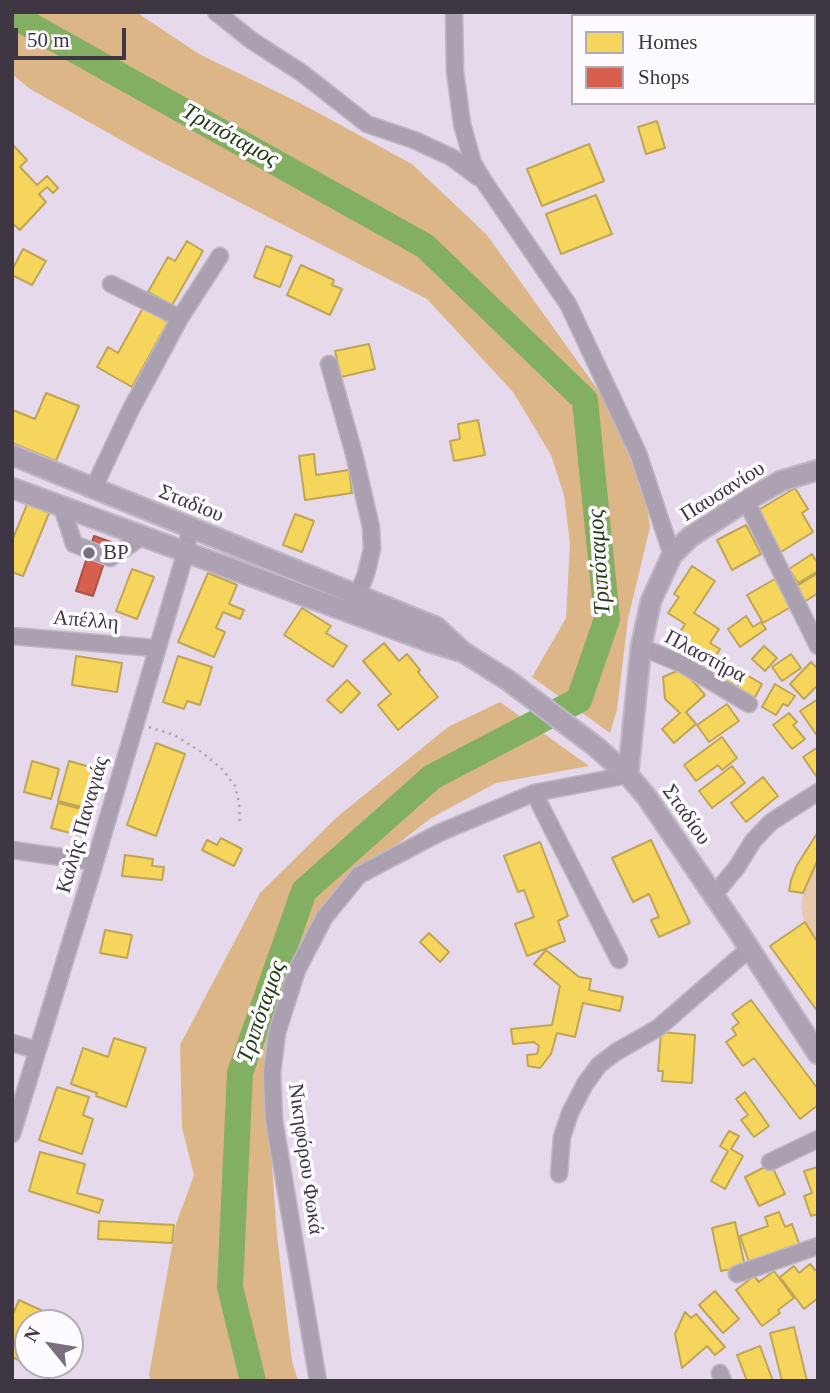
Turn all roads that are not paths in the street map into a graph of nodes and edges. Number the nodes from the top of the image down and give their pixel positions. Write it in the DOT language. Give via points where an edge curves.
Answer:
graph roads {
  1 [pos="216,12"];
  2 [pos="454,12"];
  3 [pos="482,180"];
  4 [pos="220,256"];
  5 [pos="111,284"];
  6 [pos="180,318"];
  7 [pos="329,364"];
  8 [pos="12,455"];
  9 [pos="818,470"];
  10 [pos="93,487"];
  11 [pos="12,488"];
  12 [pos="746,500"];
  13 [pos="62,507"];
  14 [pos="190,528"];
  15 [pos="144,536"];
  16 [pos="186,551"];
  17 [pos="672,555"];
  18 [pos="357,596"];
  19 [pos="12,636"];
  20 [pos="818,646"];
  21 [pos="155,648"];
  22 [pos="641,648"];
  23 [pos="463,652"];
  24 [pos="749,704"];
  25 [pos="628,775"];
  26 [pos="818,792"];
  27 [pos="534,793"];
  28 [pos="12,850"];
  29 [pos="95,862"];
  30 [pos="714,895"];
  31 [pos="749,949"];
  32 [pos="619,960"];
  33 [pos="12,1043"];
  34 [pos="37,1050"];
  35 [pos="818,1054"];
  36 [pos="12,1133"];
  37 [pos="818,1139"];
  38 [pos="770,1162"];
  39 [pos="559,1174"];
  40 [pos="818,1246"];
  41 [pos="737,1275"];
  42 [pos="318,1381"];
  1 -- 3 [label="street" via="368,124 451,157"];
  2 -- 3 [label="street" via="462,124"];
  3 -- 17 [label="street" via="568,304 638,453"];
  4 -- 6 [label="street"];
  5 -- 6 [label="street"];
  6 -- 10 [label="street"];
  7 -- 18 [label="street" via="371,527 372,549"];
  8 -- 10 [label="main road, Σταδίου"];
  9 -- 12 [label="main road, Παυσανίου" via="782,481"];
  10 -- 14 [label="main road, Σταδίου"];
  11 -- 13 [label="main road, Σταδίου"];
  12 -- 17 [label="main road, Παυσανίου" via="690,537"];
  12 -- 20 [label="street"];
  13 -- 15 [label="main road, Σταδίου"];
  13 -- 15 [label="street" via="74,544 110,558"];
  14 -- 16 [label="street, Καλής Παναγιάς"];
  14 -- 18 [label="main road, Σταδίου"];
  15 -- 16 [label="main road, Σταδίου"];
  16 -- 21 [label="street, Καλής Παναγιάς"];
  16 -- 23 [label="main road, Σταδίου"];
  17 -- 22 [label="main road, Παυσανίου" via="651,601"];
  18 -- 23 [label="main road, Σταδίου" via="436,627"];
  19 -- 21 [label="street, Απέλλη"];
  21 -- 29 [label="street, Καλής Παναγιάς"];
  22 -- 24 [label="street, Πλαστήρα" via="682,664"];
  22 -- 25 [label="main road, Παυσανίου"];
  23 -- 25 [label="main road, Σταδίου" via="509,681"];
  25 -- 27 [label="street, Νικηφόρου Φωκά"];
  25 -- 30 [label="main road, Σταδίου"];
  26 -- 30 [label="street" via="771,822"];
  27 -- 32 [label="street"];
  27 -- 42 [label="street, Νικηφόρου Φωκά" via="439,833 359,875 324,918 297,970 277,1033 272,1073 274,1120"];
  28 -- 29 [label="street"];
  29 -- 34 [label="street, Καλής Παναγιάς"];
  30 -- 31 [label="main road, Σταδίου"];
  31 -- 35 [label="main road, Σταδίου"];
  31 -- 39 [label="street" via="657,1028 599,1065 570,1113 562,1137"];
  33 -- 34 [label="street"];
  34 -- 36 [label="street, Καλής Παναγιάς"];
  37 -- 38 [label="street"];
  40 -- 41 [label="street"];
}
